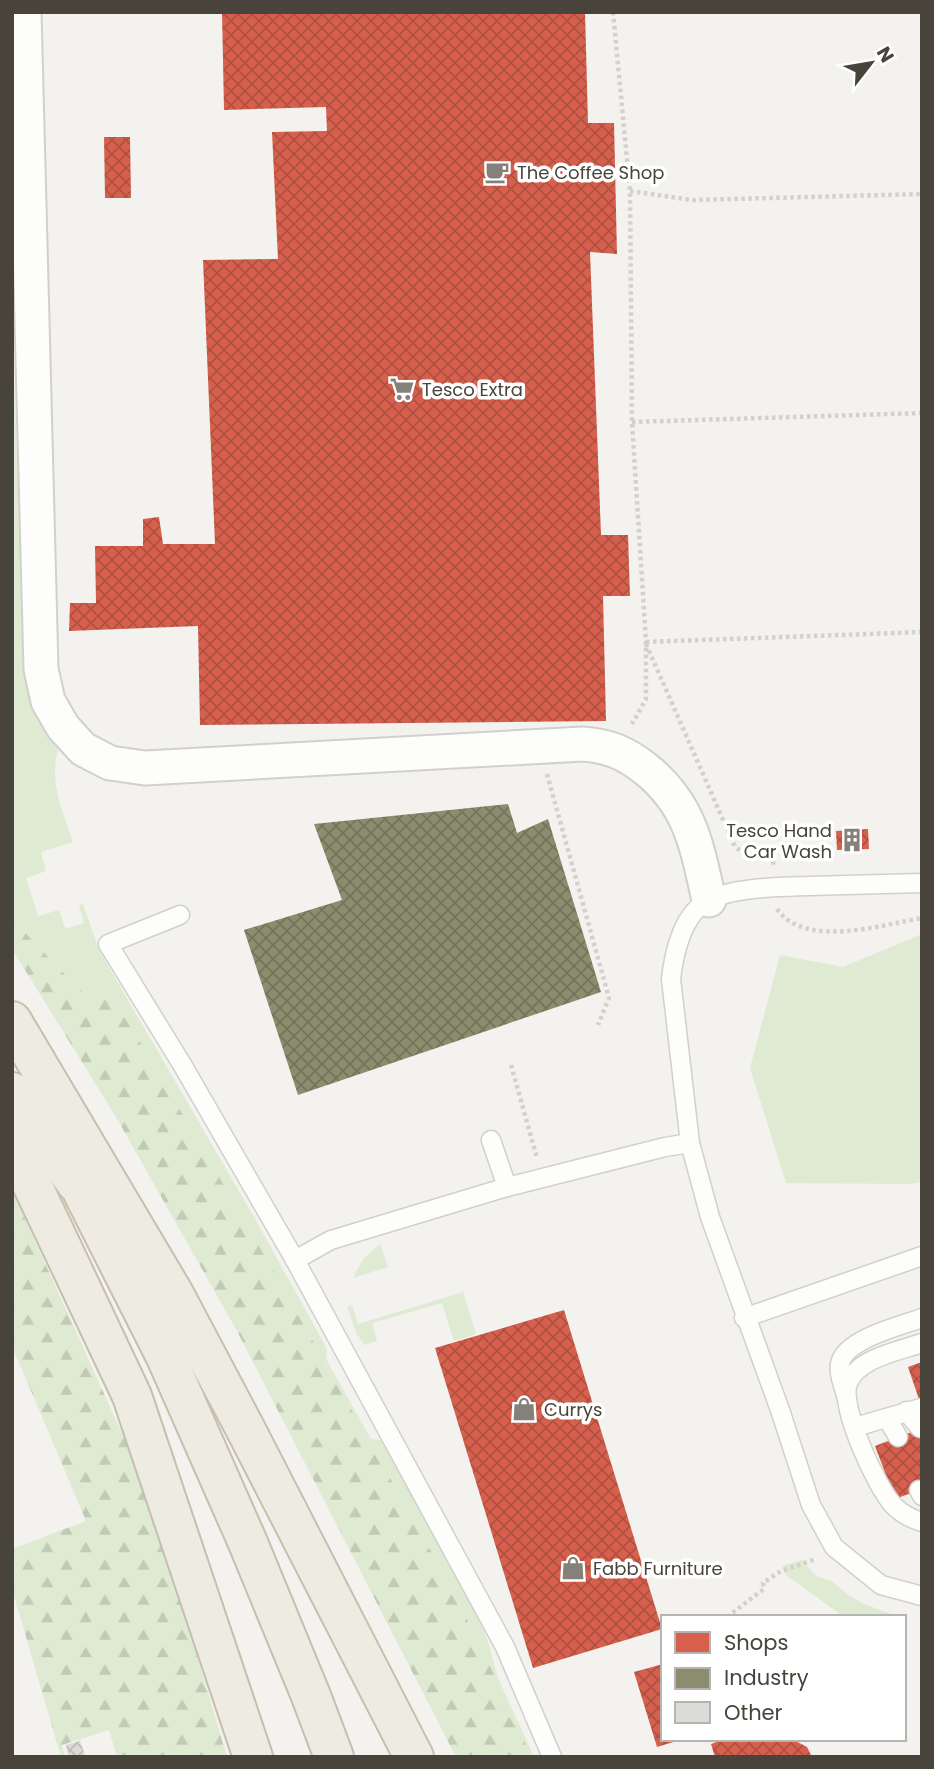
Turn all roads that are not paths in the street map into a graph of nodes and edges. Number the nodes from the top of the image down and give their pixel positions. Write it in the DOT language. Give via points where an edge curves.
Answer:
graph roads {
  1 [pos="24,12"];
  2 [pos="922,883"];
  3 [pos="709,900"];
  4 [pos="180,915"];
  5 [pos="17,1029"];
  6 [pos="12,1092"];
  7 [pos="491,1140"];
  8 [pos="12,1142"];
  9 [pos="690,1143"];
  10 [pos="507,1187"];
  11 [pos="83,1193"];
  12 [pos="922,1256"];
  13 [pos="295,1260"];
  14 [pos="744,1318"];
  15 [pos="922,1318"];
  16 [pos="922,1343"];
  17 [pos="846,1397"];
  18 [pos="914,1410"];
  19 [pos="887,1418"];
  20 [pos="855,1427"];
  21 [pos="920,1428"];
  22 [pos="898,1437"];
  23 [pos="922,1522"];
  24 [pos="922,1596"];
  25 [pos="253,1757"];
  26 [pos="334,1757"];
  27 [pos="414,1757"];
  28 [pos="552,1757"];
  1 -- 3 [label="street" via="41,669 48,701 63,727 83,749 110,763 145,768 606,746 618,750 673,794 697,848"];
  2 -- 3 [label="lane" via="776,887"];
  3 -- 9 [label="lane" via="694,913 682,934 671,979"];
  4 -- 13 [label="lane" via="108,944"];
  5 -- 11 [label="highway"];
  5 -- 27 [label="highway" via="174,1294"];
  6 -- 11 [label="highway"];
  7 -- 10 [label="lane"];
  8 -- 25 [label="highway" via="132,1396"];
  9 -- 10 [label="lane"];
  9 -- 14 [label="lane"];
  10 -- 13 [label="lane" via="331,1240"];
  11 -- 26 [label="highway" via="166,1357"];
  12 -- 14 [label="lane"];
  13 -- 28 [label="lane" via="505,1647"];
  14 -- 24 [label="lane" via="811,1505 834,1547 881,1585"];
  15 -- 17 [label="lane" via="854,1345 842,1358 839,1372"];
  16 -- 17 [label="lane" via="857,1370"];
  17 -- 20 [label="lane"];
  18 -- 19 [label="lane"];
  18 -- 21 [label="lane"];
  19 -- 20 [label="lane"];
  19 -- 22 [label="lane"];
  20 -- 23 [label="lane" via="883,1492 896,1508"];
}
